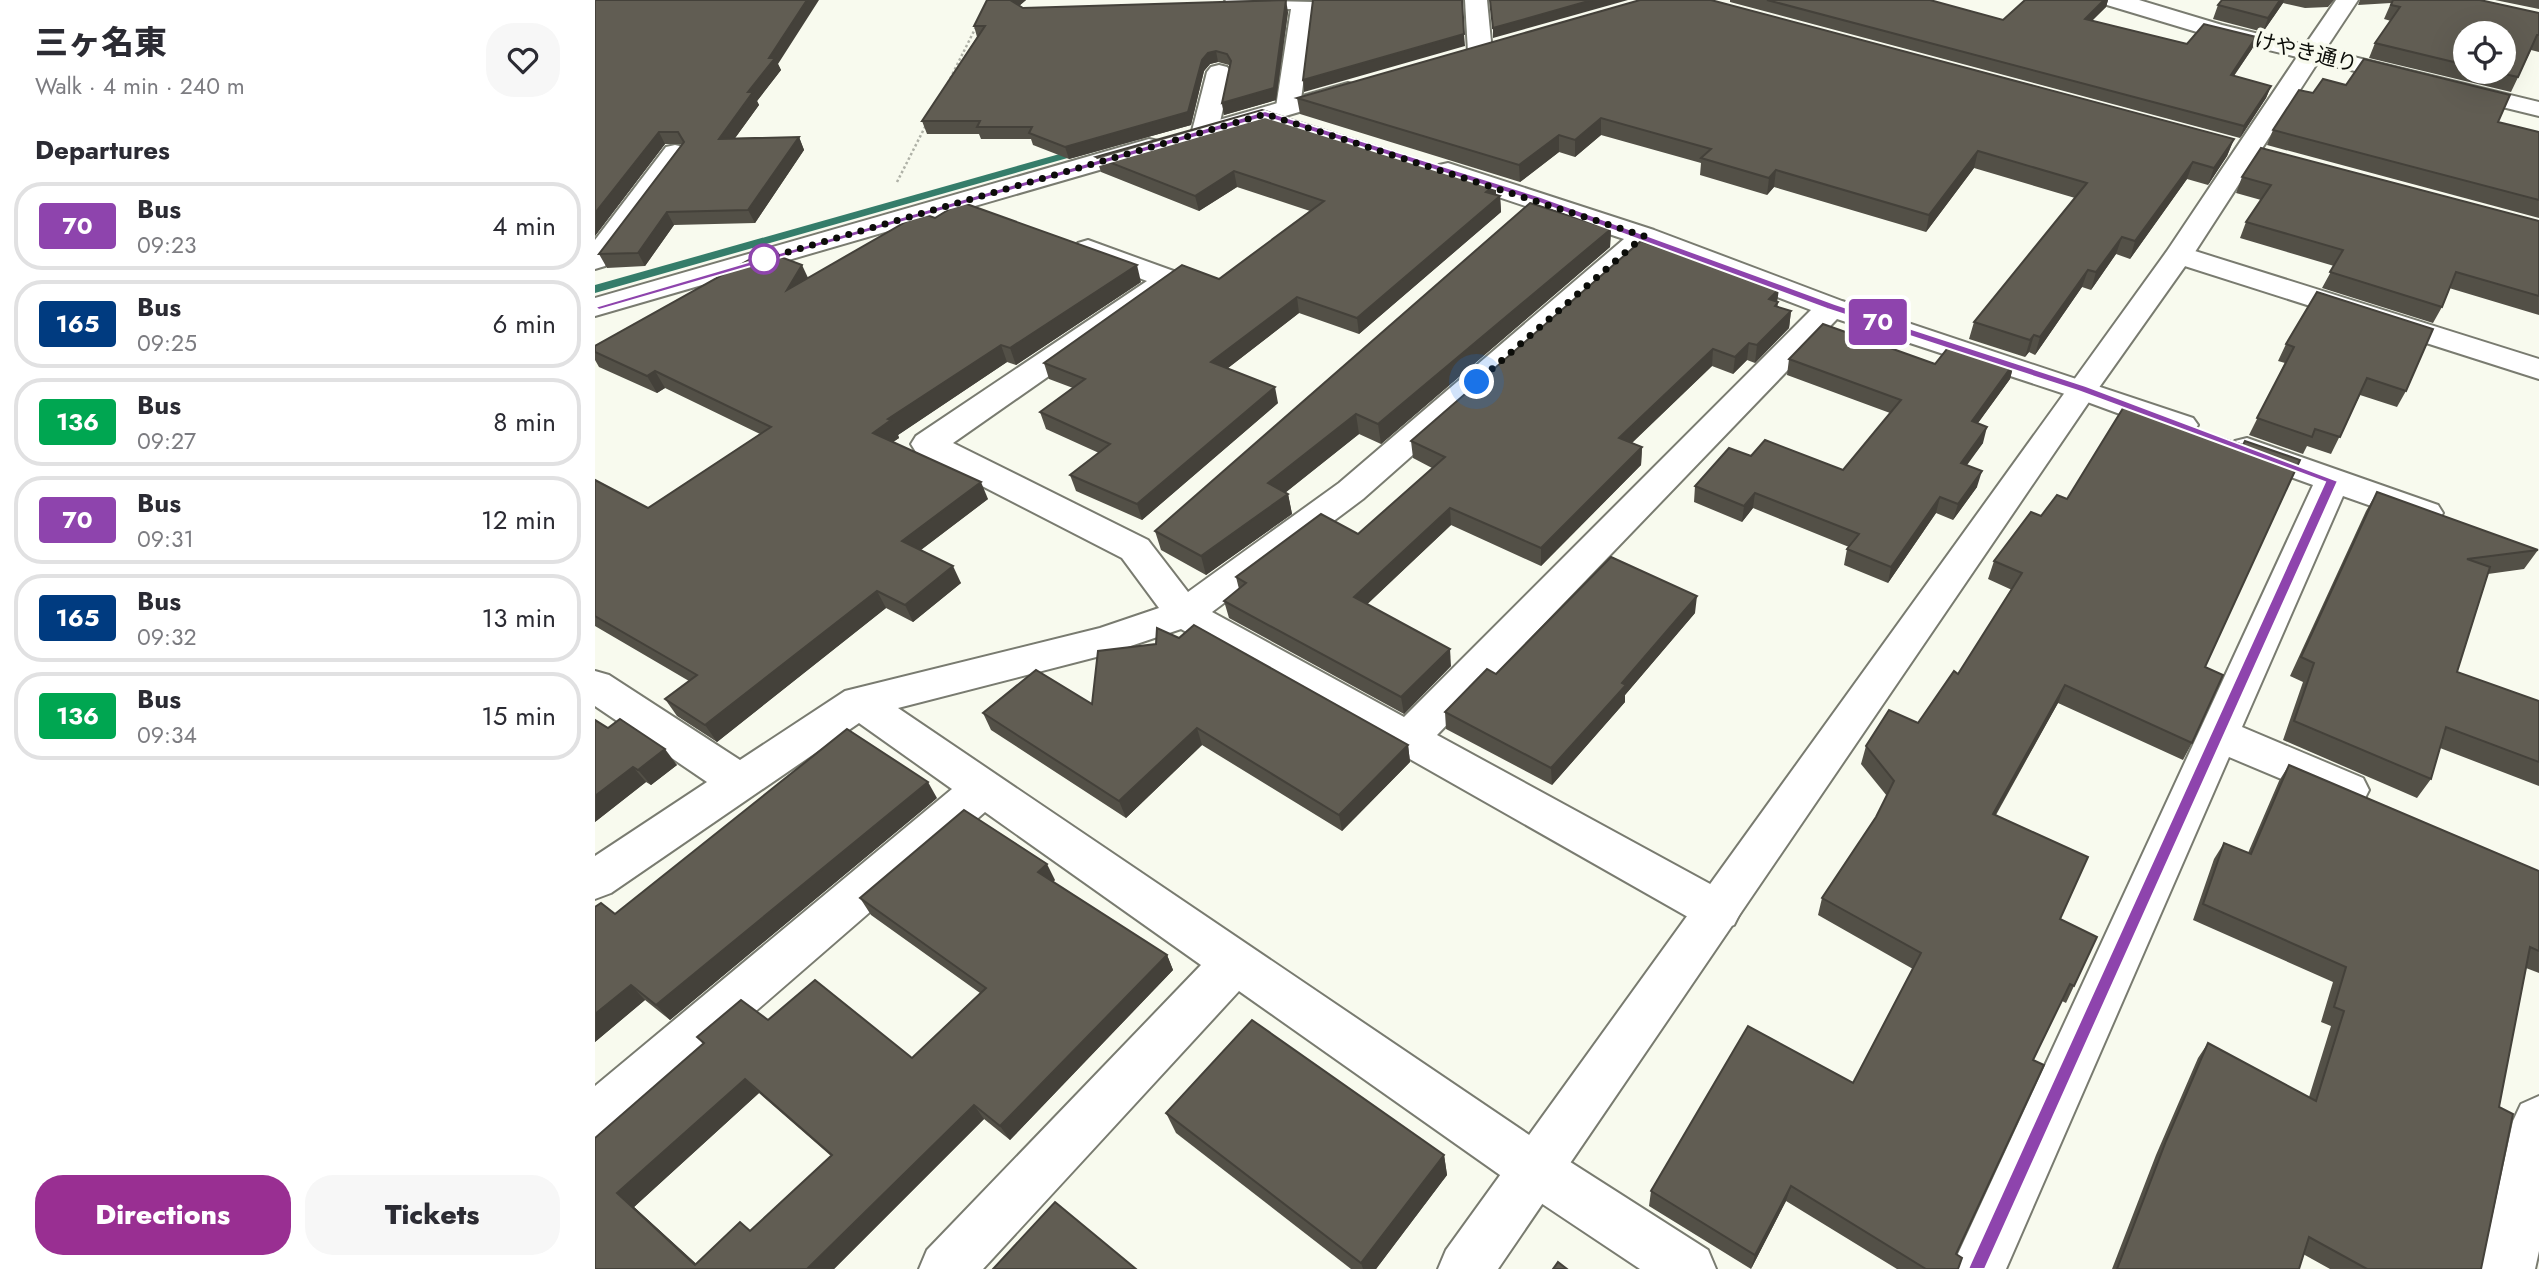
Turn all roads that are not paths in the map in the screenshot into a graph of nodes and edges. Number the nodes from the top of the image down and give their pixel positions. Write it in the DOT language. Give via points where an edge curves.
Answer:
graph roads {
  1 [pos="1476,0"];
  2 [pos="2115,0"];
  3 [pos="2347,0"];
  4 [pos="1206,5"];
  5 [pos="1506,44"];
  6 [pos="1480,52"];
  7 [pos="2311,54"];
  8 [pos="1452,60"];
  9 [pos="1219,72"];
  10 [pos="1376,82"];
  11 [pos="2539,109"];
  12 [pos="1286,116"];
  13 [pos="1205,131"];
  14 [pos="2219,143"];
  15 [pos="2245,150"];
  16 [pos="675,153"];
  17 [pos="2272,158"];
  18 [pos="1421,163"];
  19 [pos="1537,199"];
  20 [pos="958,203"];
  21 [pos="1007,220"];
  22 [pos="1506,226"];
  23 [pos="1644,236"];
  24 [pos="1057,238"];
  25 [pos="2179,255"];
  26 [pos="595,260"];
  27 [pos="595,307"];
  28 [pos="1831,307"];
  29 [pos="2539,369"];
  30 [pos="2082,389"];
  31 [pos="2332,481"];
  32 [pos="2461,526"];
  33 [pos="1184,614"];
  34 [pos="595,686"];
  35 [pos="859,702"];
  36 [pos="2218,734"];
  37 [pos="1409,738"];
  38 [pos="740,782"];
  39 [pos="983,788"];
  40 [pos="2385,806"];
  41 [pos="595,880"];
  42 [pos="1718,911"];
  43 [pos="1234,963"];
  44 [pos="595,1118"];
  45 [pos="2539,1121"];
  46 [pos="1535,1169"];
  47 [pos="946,1269"];
  48 [pos="1465,1269"];
  49 [pos="1689,1269"];
  50 [pos="1978,1269"];
  51 [pos="2508,1269"];
  1 -- 6 [label="street"];
  2 -- 7 [label="street, けやき通り"];
  3 -- 7 [label="street"];
  4 -- 12 [label="street" via="1303,2"];
  5 -- 6 [label="street"];
  6 -- 8 [label="street"];
  7 -- 11 [label="street, けやき通り"];
  7 -- 15 [label="street"];
  9 -- 13 [label="street"];
  10 -- 12 [label="street"];
  12 -- 13 [label="street"];
  13 -- 20 [label="street"];
  14 -- 15 [label="street"];
  15 -- 17 [label="street"];
  15 -- 25 [label="street"];
  16 -- 26 [label="street"];
  18 -- 19 [label="street"];
  19 -- 22 [label="street"];
  19 -- 23 [label="street"];
  20 -- 21 [label="street"];
  20 -- 27 [label="street"];
  23 -- 28 [label="street"];
  23 -- 33 [label="street" via="1351,491"];
  24 -- 33 [label="street" via="1169,279 928,444 1146,540"];
  25 -- 29 [label="street"];
  25 -- 30 [label="street"];
  28 -- 30 [label="street"];
  28 -- 37 [label="street"];
  30 -- 31 [label="street"];
  30 -- 42 [label="street"];
  31 -- 32 [label="street"];
  31 -- 36 [label="street"];
  33 -- 35 [label="street" via="1104,640"];
  33 -- 37 [label="street"];
  34 -- 38 [label="street"];
  35 -- 38 [label="street"];
  35 -- 39 [label="street"];
  36 -- 40 [label="street"];
  36 -- 50 [label="street"];
  37 -- 42 [label="street"];
  38 -- 41 [label="street"];
  39 -- 43 [label="street"];
  39 -- 44 [label="street"];
  42 -- 46 [label="street"];
  43 -- 46 [label="street"];
  43 -- 47 [label="street"];
  45 -- 51 [label="street"];
  46 -- 48 [label="street"];
  46 -- 49 [label="street"];
}
